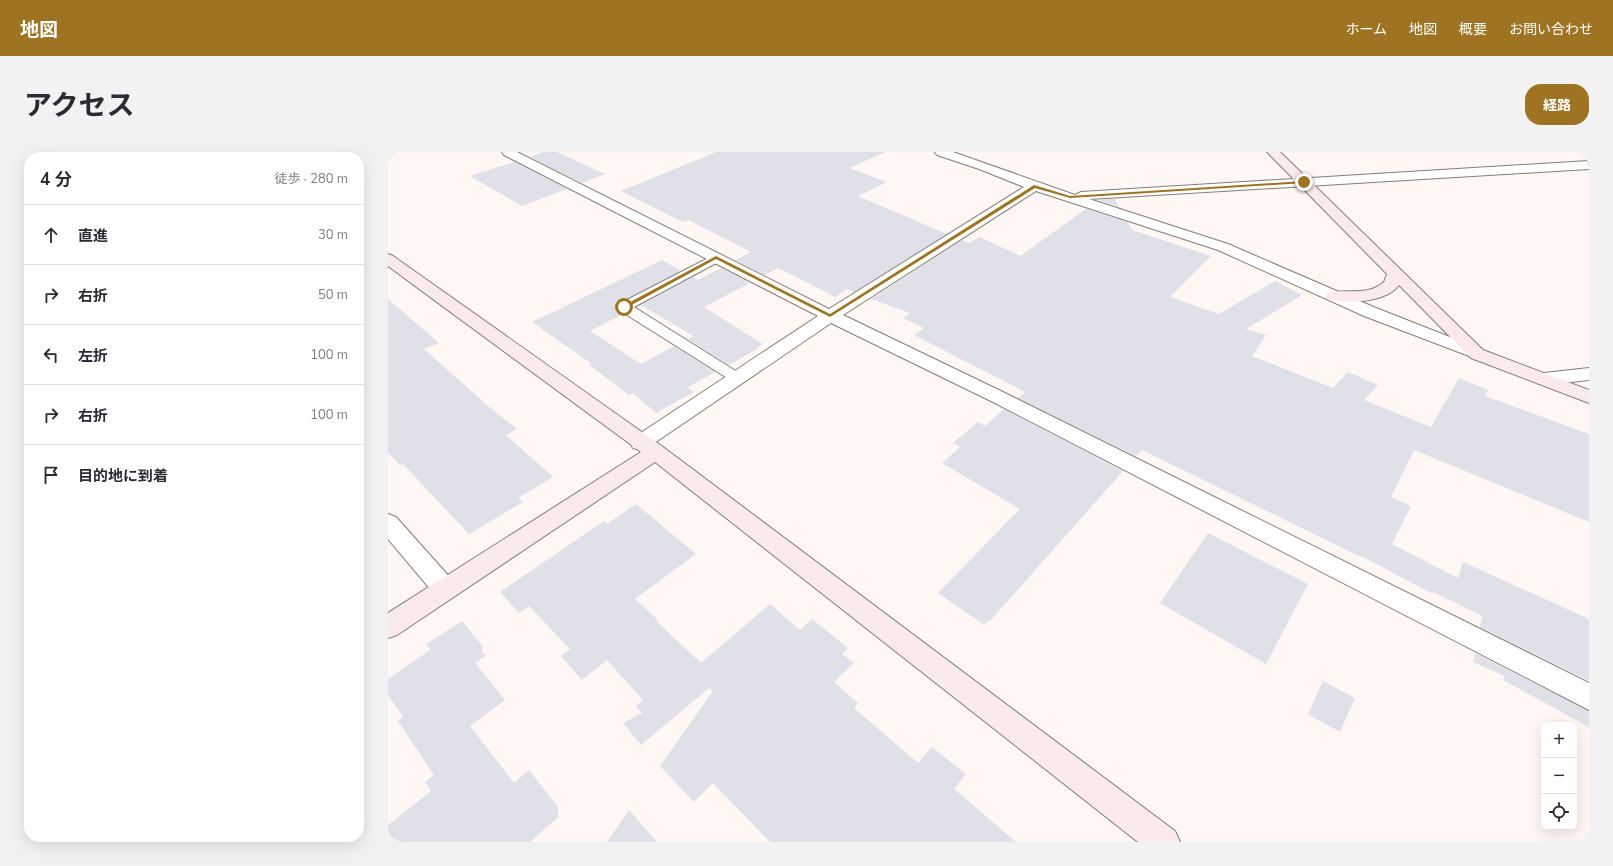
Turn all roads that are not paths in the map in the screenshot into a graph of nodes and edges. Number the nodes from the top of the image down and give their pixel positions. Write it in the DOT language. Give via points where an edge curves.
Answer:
graph roads {
  1 [pos="508,152"];
  2 [pos="941,152"];
  3 [pos="979,152"];
  4 [pos="1274,152"];
  5 [pos="1566,155"];
  6 [pos="1586,165"];
  7 [pos="983,166"];
  8 [pos="1304,182"];
  9 [pos="1034,186"];
  10 [pos="1070,197"];
  11 [pos="716,258"];
  12 [pos="388,259"];
  13 [pos="1395,274"];
  14 [pos="1333,296"];
  15 [pos="830,316"];
  16 [pos="1477,354"];
  17 [pos="1589,374"];
  18 [pos="737,378"];
  19 [pos="1544,379"];
  20 [pos="1589,397"];
  21 [pos="648,448"];
  22 [pos="388,523"];
  23 [pos="445,589"];
  24 [pos="388,627"];
  25 [pos="1589,697"];
  26 [pos="1164,842"];
  1 -- 11 [label="street"];
  2 -- 7 [label="street"];
  3 -- 7 [label="street"];
  4 -- 8 [label="street"];
  5 -- 6 [label="street"];
  6 -- 8 [label="street"];
  7 -- 9 [label="street"];
  8 -- 10 [label="street"];
  8 -- 13 [label="street"];
  9 -- 10 [label="street"];
  9 -- 15 [label="street"];
  10 -- 14 [label="street" via="1223,247"];
  11 -- 15 [label="street"];
  11 -- 18 [label="lane" via="624,307"];
  12 -- 21 [label="street"];
  13 -- 14 [label="street" via="1392,285 1371,295"];
  13 -- 16 [label="street"];
  14 -- 16 [label="street"];
  15 -- 18 [label="street"];
  15 -- 25 [label="street" via="1000,398"];
  16 -- 19 [label="street"];
  17 -- 19 [label="street"];
  18 -- 21 [label="street"];
  19 -- 20 [label="street"];
  21 -- 23 [label="street"];
  21 -- 26 [label="street"];
  22 -- 23 [label="street"];
  23 -- 24 [label="street"];
}
